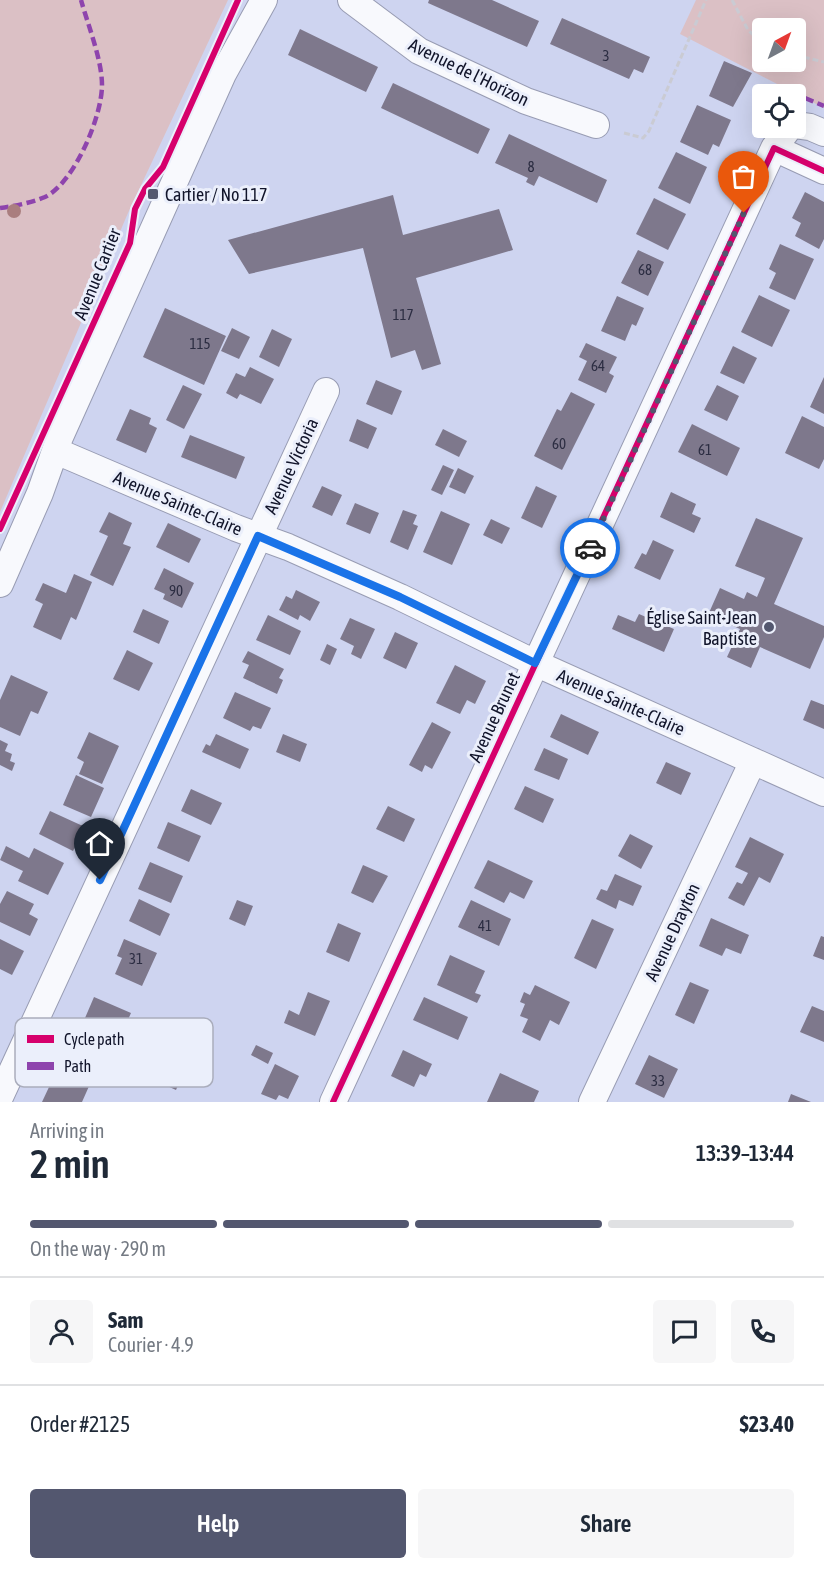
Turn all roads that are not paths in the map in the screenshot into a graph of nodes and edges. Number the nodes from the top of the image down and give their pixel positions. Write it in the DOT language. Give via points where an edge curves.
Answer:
graph roads {
  1 [pos="264,0"];
  2 [pos="351,0"];
  3 [pos="596,125"];
  4 [pos="806,126"];
  5 [pos="824,133"];
  6 [pos="782,138"];
  7 [pos="774,148"];
  8 [pos="824,171"];
  9 [pos="326,391"];
  10 [pos="56,451"];
  11 [pos="258,536"];
  12 [pos="0,584"];
  13 [pos="535,663"];
  14 [pos="753,761"];
  15 [pos="824,793"];
  16 [pos="36,1018"];
  17 [pos="15,1064"];
  18 [pos="0,1097"];
  19 [pos="333,1102"];
  20 [pos="592,1102"];
  1 -- 10 [label="street, Avenue Cartier" via="223,74"];
  2 -- 3 [label="street, Avenue de l'Horizon" via="419,51 526,101"];
  4 -- 5 [label="street"];
  6 -- 7 [label="street, Avenue Brunet"];
  7 -- 8 [label="street"];
  7 -- 13 [label="street, Avenue Brunet"];
  9 -- 11 [label="street, Avenue Victoria"];
  10 -- 11 [label="street, Avenue Sainte-Claire"];
  10 -- 12 [label="street, Avenue Cartier"];
  11 -- 13 [label="street, Avenue Sainte-Claire" via="400,597"];
  11 -- 16 [label="street, Avenue Victoria"];
  13 -- 14 [label="street, Avenue Sainte-Claire"];
  13 -- 19 [label="street, Avenue Brunet"];
  14 -- 15 [label="street, Avenue Sainte-Claire"];
  14 -- 20 [label="street, Avenue Drayton"];
  17 -- 18 [label="street, Avenue Victoria"];
}
